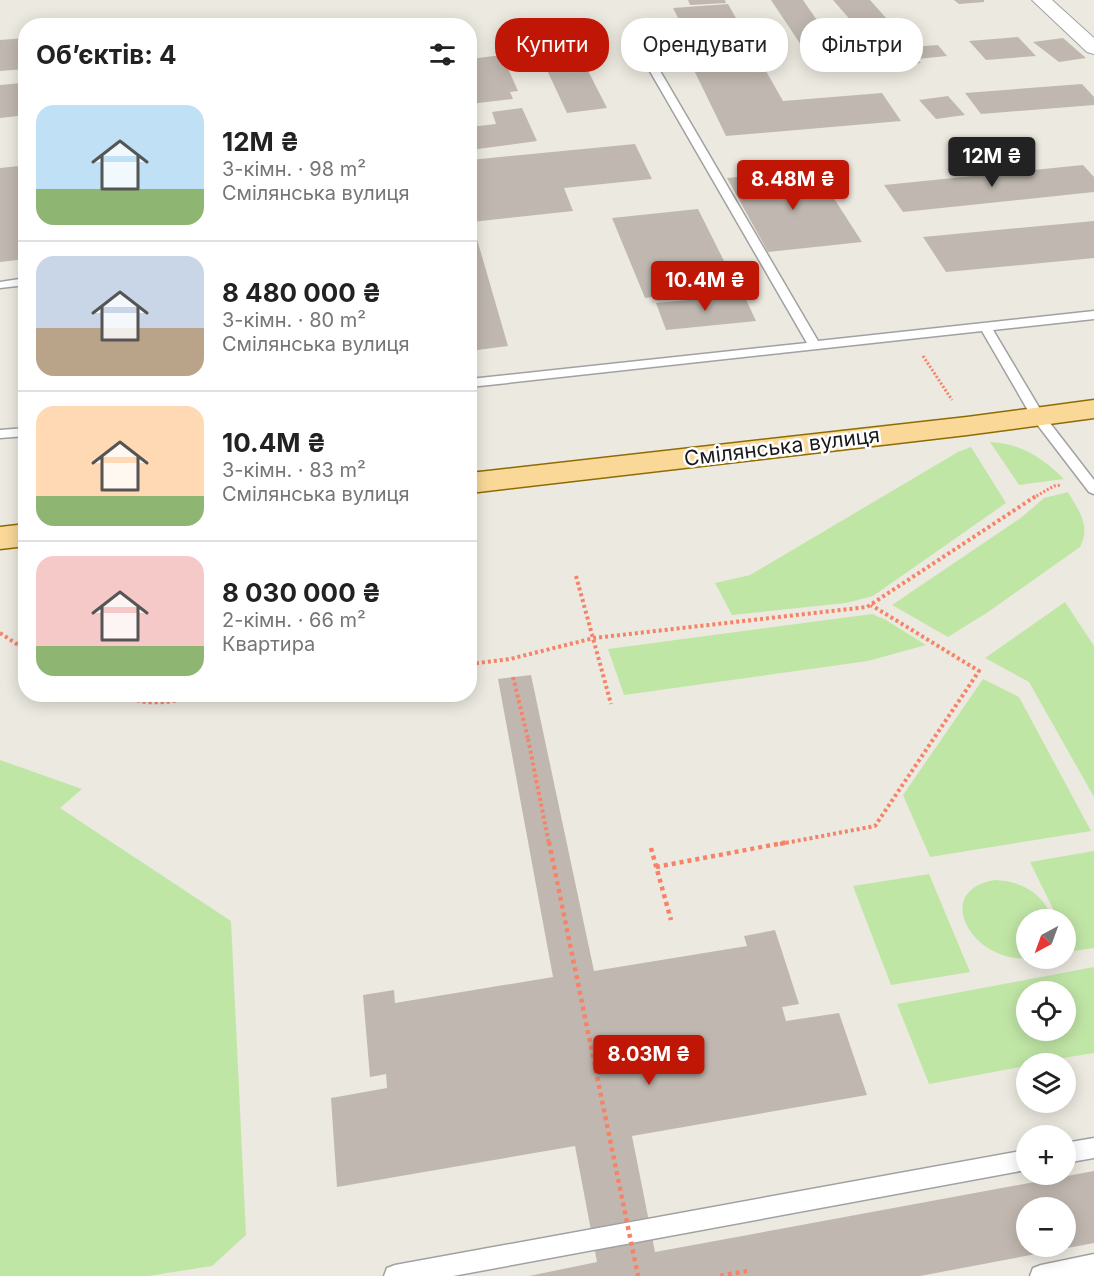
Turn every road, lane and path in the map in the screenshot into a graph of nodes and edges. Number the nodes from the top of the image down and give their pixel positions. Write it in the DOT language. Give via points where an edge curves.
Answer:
graph roads {
  1 [pos="1041,0"];
  2 [pos="1094,48"];
  3 [pos="655,72"];
  4 [pos="18,282"];
  5 [pos="0,285"];
  6 [pos="1094,315"];
  7 [pos="986,328"];
  8 [pos="911,333"];
  9 [pos="814,345"];
  10 [pos="477,382"];
  11 [pos="956,405"];
  12 [pos="1094,409"];
  13 [pos="1038,416"];
  14 [pos="18,433"];
  15 [pos="0,434"];
  16 [pos="477,482"];
  17 [pos="1092,486"];
  18 [pos="18,536"];
  19 [pos="0,537"];
  20 [pos="576,576"];
  21 [pos="871,604"];
  22 [pos="0,633"];
  23 [pos="594,638"];
  24 [pos="18,645"];
  25 [pos="477,663"];
  26 [pos="513,677"];
  27 [pos="130,702"];
  28 [pos="153,702"];
  29 [pos="611,704"];
  30 [pos="651,848"];
  31 [pos="657,867"];
  32 [pos="671,920"];
  33 [pos="1094,1148"];
  34 [pos="1076,1151"];
  35 [pos="1016,1162"];
  36 [pos="1094,1265"];
  37 [pos="747,1271"];
  38 [pos="395,1276"];
  39 [pos="638,1276"];
  40 [pos="720,1276"];
  41 [pos="1041,1276"];
  1 -- 2 [label="street"];
  3 -- 9 [label="lane"];
  4 -- 5 [label="lane"];
  6 -- 7 [label="lane"];
  7 -- 8 [label="lane"];
  7 -- 13 [label="lane"];
  8 -- 9 [label="lane"];
  8 -- 11 [label="path"];
  9 -- 10 [label="lane"];
  12 -- 13 [label="main road, Смілянська вулиця"];
  13 -- 16 [label="main road, Смілянська вулиця"];
  13 -- 17 [label="lane"];
  14 -- 15 [label="lane"];
  17 -- 21 [label="path" via="1054,486"];
  18 -- 19 [label="main road"];
  20 -- 23 [label="path"];
  21 -- 23 [label="path"];
  21 -- 31 [label="path" via="979,671 875,826"];
  22 -- 24 [label="path"];
  23 -- 25 [label="path"];
  23 -- 29 [label="path"];
  26 -- 39 [label="path, bridge"];
  27 -- 28 [label="path"];
  30 -- 31 [label="path"];
  31 -- 32 [label="path"];
  33 -- 34 [label="lane"];
  35 -- 38 [label="lane"];
  36 -- 41 [label="lane"];
  37 -- 40 [label="path"];
}
